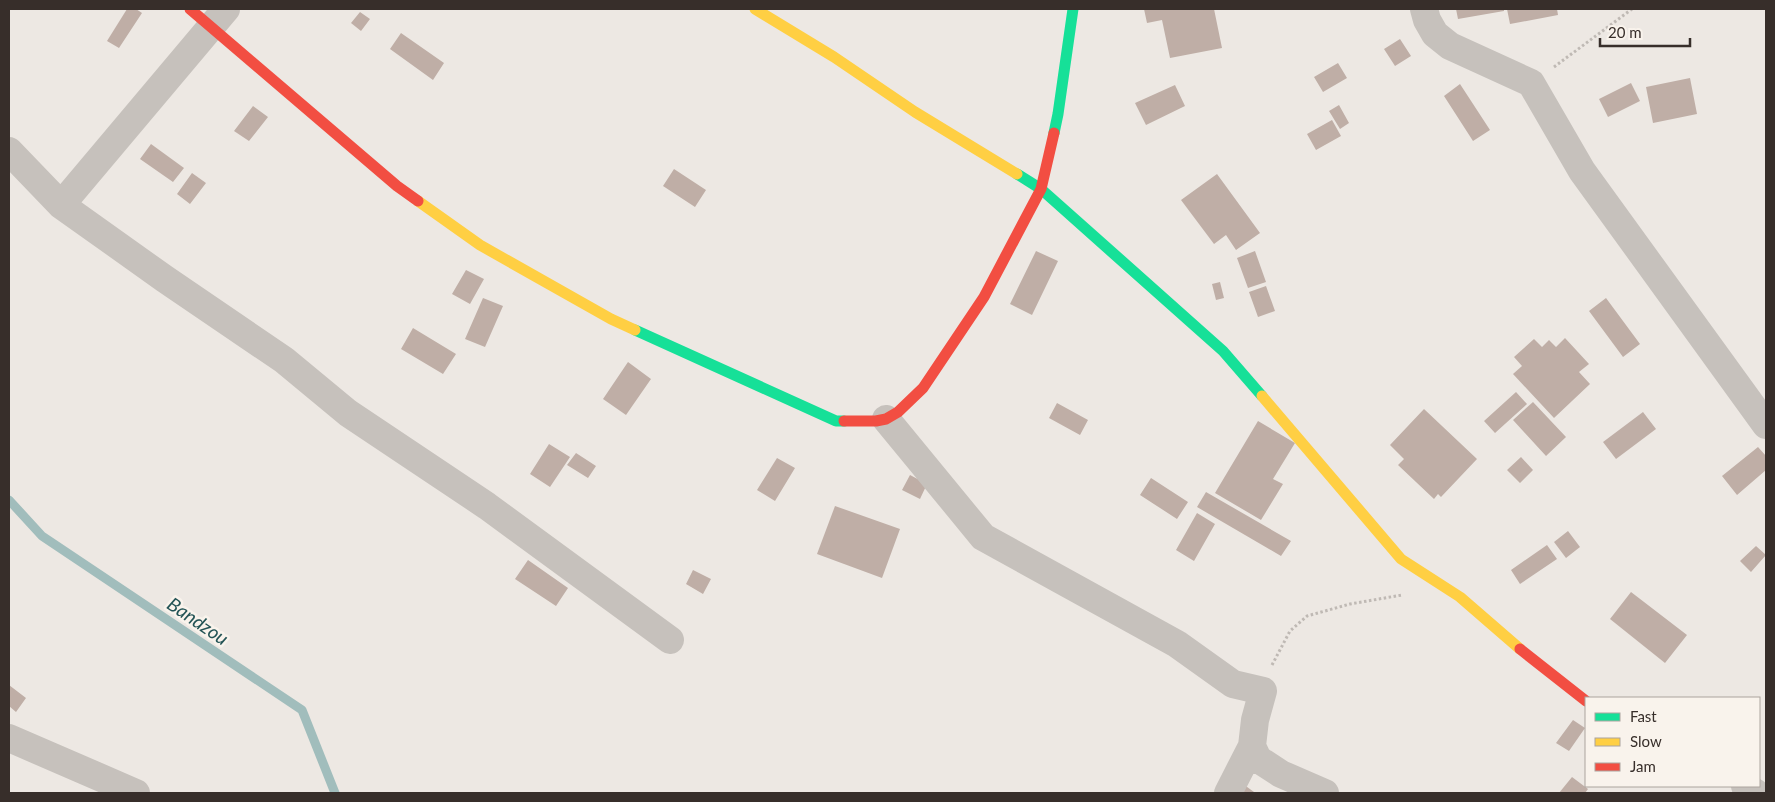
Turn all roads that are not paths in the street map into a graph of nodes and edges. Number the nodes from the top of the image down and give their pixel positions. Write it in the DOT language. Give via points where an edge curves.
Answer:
graph roads {
  1 [pos="190,9"];
  2 [pos="1073,9"];
  3 [pos="1424,9"];
  4 [pos="765,11"];
  5 [pos="218,18"];
  6 [pos="9,151"];
  7 [pos="1040,189"];
  8 [pos="61,205"];
  9 [pos="886,419"];
  10 [pos="1766,425"];
  11 [pos="670,640"];
  12 [pos="1585,700"];
  13 [pos="9,738"];
  14 [pos="1252,746"];
  15 [pos="136,793"];
  16 [pos="1228,793"];
  17 [pos="1325,793"];
  1 -- 5 [label="street"];
  2 -- 7 [label="street" via="1058,114"];
  3 -- 10 [label="street" via="1426,20 1450,46 1531,83 1582,171"];
  4 -- 7 [label="street" via="914,112"];
  5 -- 8 [label="street"];
  5 -- 9 [label="street" via="397,186 480,245 611,319 836,421"];
  6 -- 8 [label="street"];
  7 -- 9 [label="street" via="984,297 923,388"];
  7 -- 12 [label="street" via="1222,351 1401,559 1460,598"];
  8 -- 11 [label="street" via="284,360 348,413 487,506"];
  9 -- 14 [label="street" via="983,537 1177,644 1233,684 1263,691"];
  13 -- 15 [label="street"];
  14 -- 16 [label="street"];
  14 -- 17 [label="street" via="1258,759 1281,774"];
}
